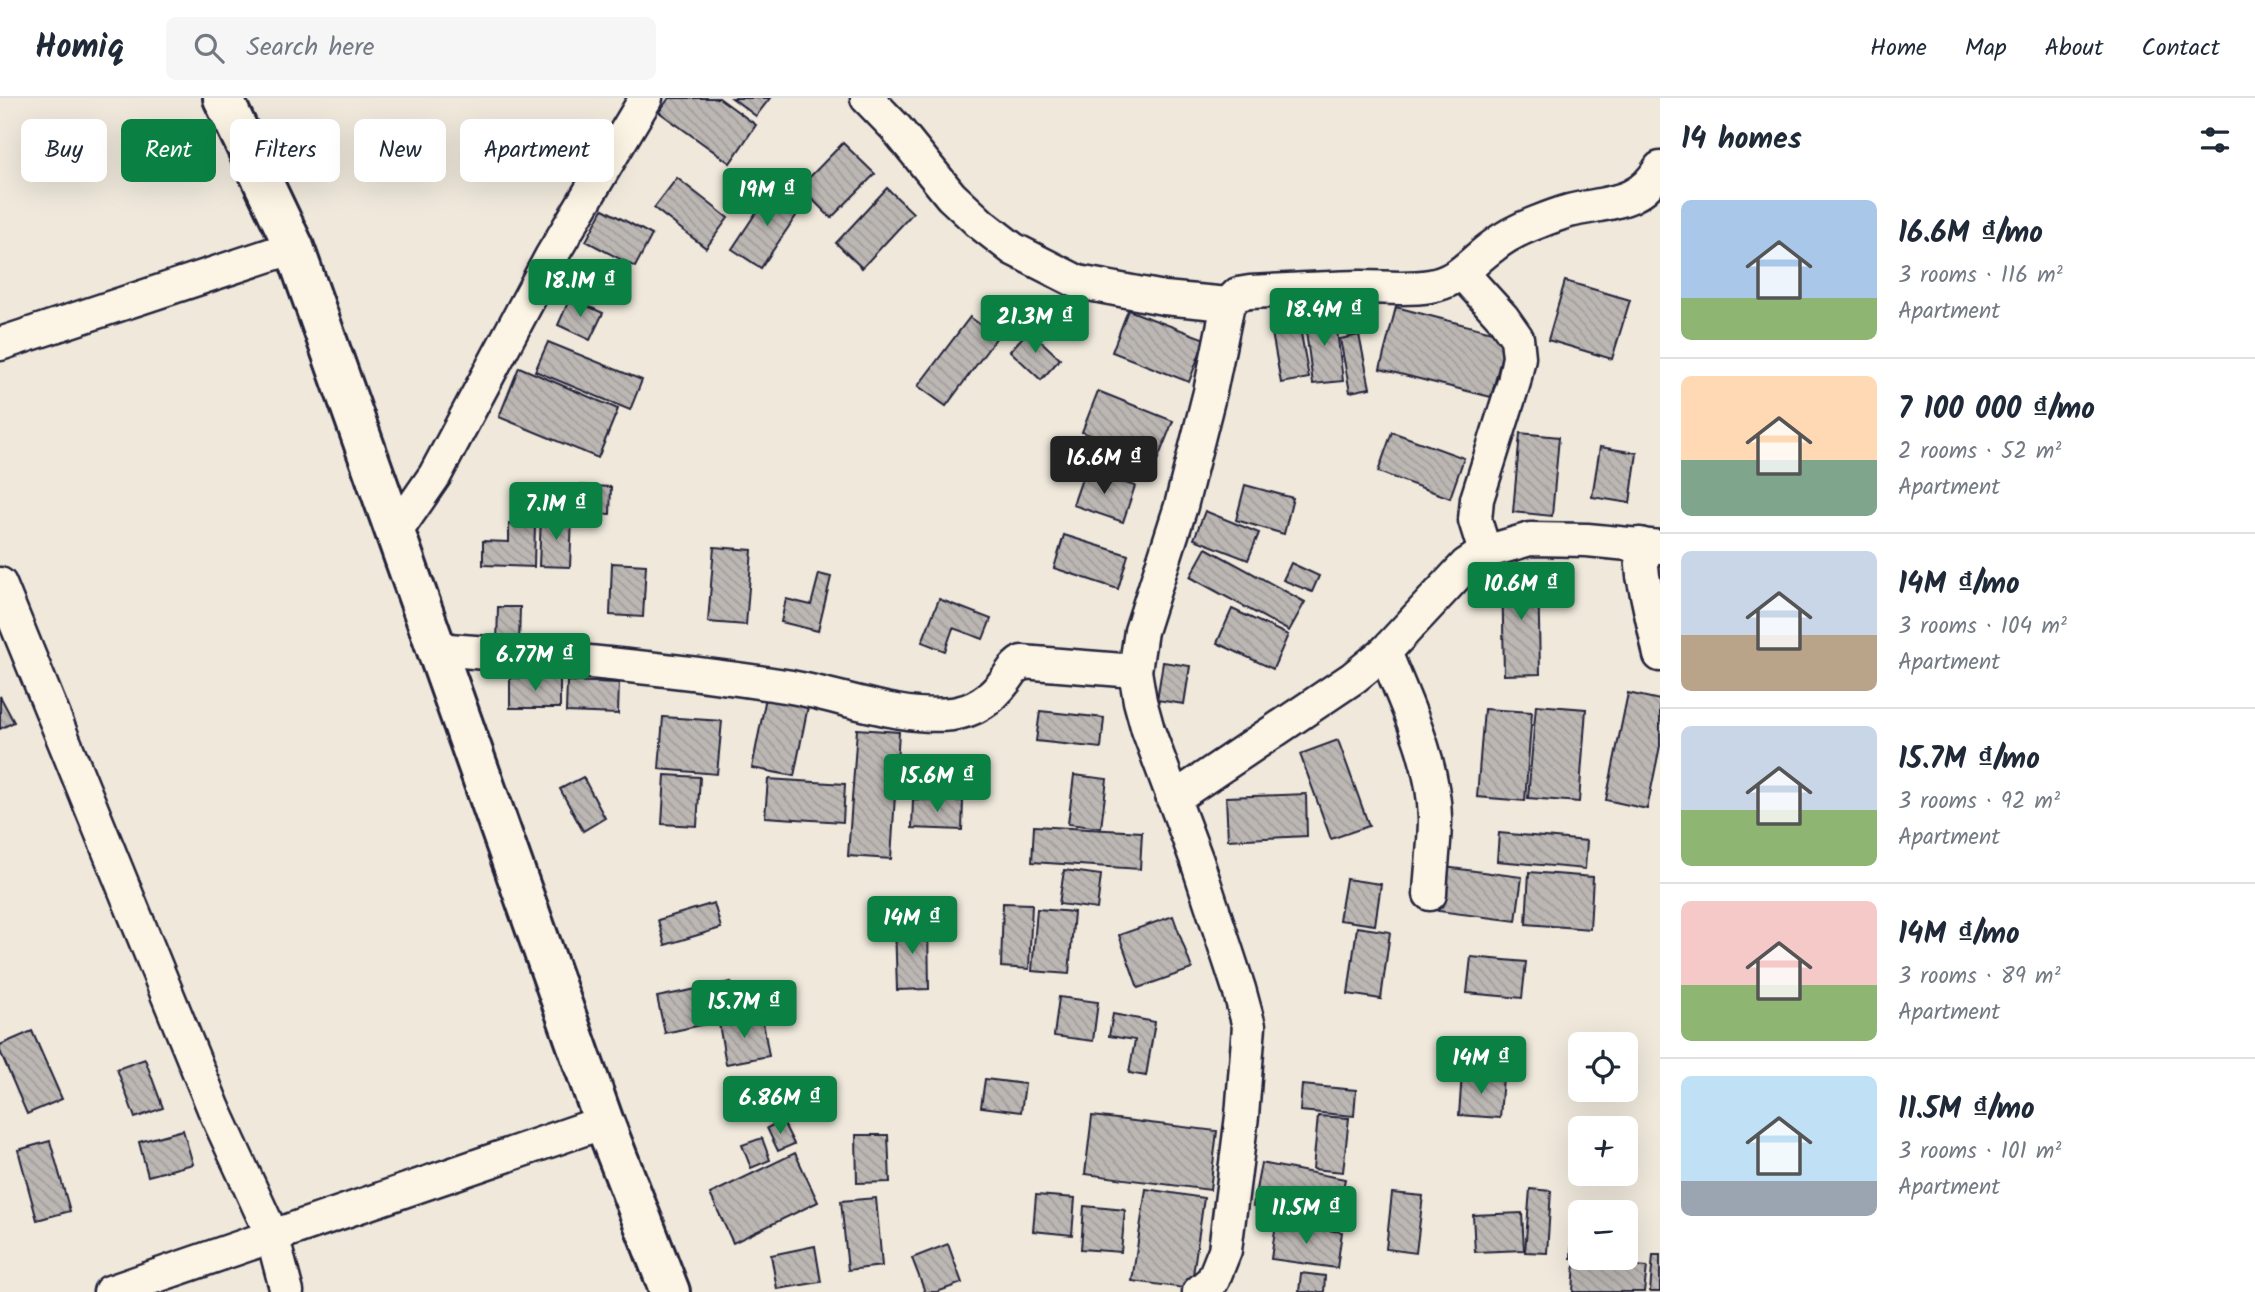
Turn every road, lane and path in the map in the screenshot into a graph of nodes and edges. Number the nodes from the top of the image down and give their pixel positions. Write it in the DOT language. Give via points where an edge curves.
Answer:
graph roads {
  1 [pos="223,98"];
  2 [pos="646,98"];
  3 [pos="867,98"];
  4 [pos="1660,168"];
  5 [pos="294,247"];
  6 [pos="1463,274"];
  7 [pos="1228,304"];
  8 [pos="0,344"];
  9 [pos="395,533"];
  10 [pos="1650,545"];
  11 [pos="1485,552"];
  12 [pos="0,584"];
  13 [pos="437,649"];
  14 [pos="1385,652"];
  15 [pos="1660,655"];
  16 [pos="1135,671"];
  17 [pos="1173,800"];
  18 [pos="1430,894"];
  19 [pos="604,1122"];
  20 [pos="272,1234"];
  21 [pos="110,1292"];
  22 [pos="287,1292"];
  23 [pos="670,1292"];
  24 [pos="1199,1292"];
  1 -- 5 [label="street"];
  2 -- 9 [label="street" via="551,257 435,475"];
  3 -- 7 [label="street" via="951,196 1013,249 1077,282"];
  4 -- 6 [label="street" via="1640,192 1616,204 1536,222 1490,248"];
  5 -- 8 [label="street"];
  5 -- 9 [label="street"];
  6 -- 7 [label="street" via="1430,286 1250,292 1238,294"];
  6 -- 11 [label="street" via="1503,317 1517,338 1519,357 1477,499 1475,520"];
  7 -- 16 [label="street" via="1210,392 1181,506 1141,631"];
  9 -- 13 [label="street"];
  10 -- 11 [label="street" via="1530,539"];
  10 -- 15 [label="street" via="1643,576"];
  11 -- 14 [label="street" via="1466,565"];
  12 -- 20 [label="street" via="214,1109"];
  13 -- 16 [label="street" via="684,670 932,714 954,714 982,703 1022,662"];
  13 -- 19 [label="street"];
  14 -- 17 [label="street" via="1318,705"];
  14 -- 18 [label="street" via="1416,729 1433,796"];
  16 -- 17 [label="street" via="1145,720"];
  17 -- 24 [label="street" via="1206,887 1249,1026 1225,1250 1213,1280"];
  19 -- 20 [label="street"];
  19 -- 23 [label="street"];
  20 -- 21 [label="street"];
  20 -- 22 [label="street"];
}
